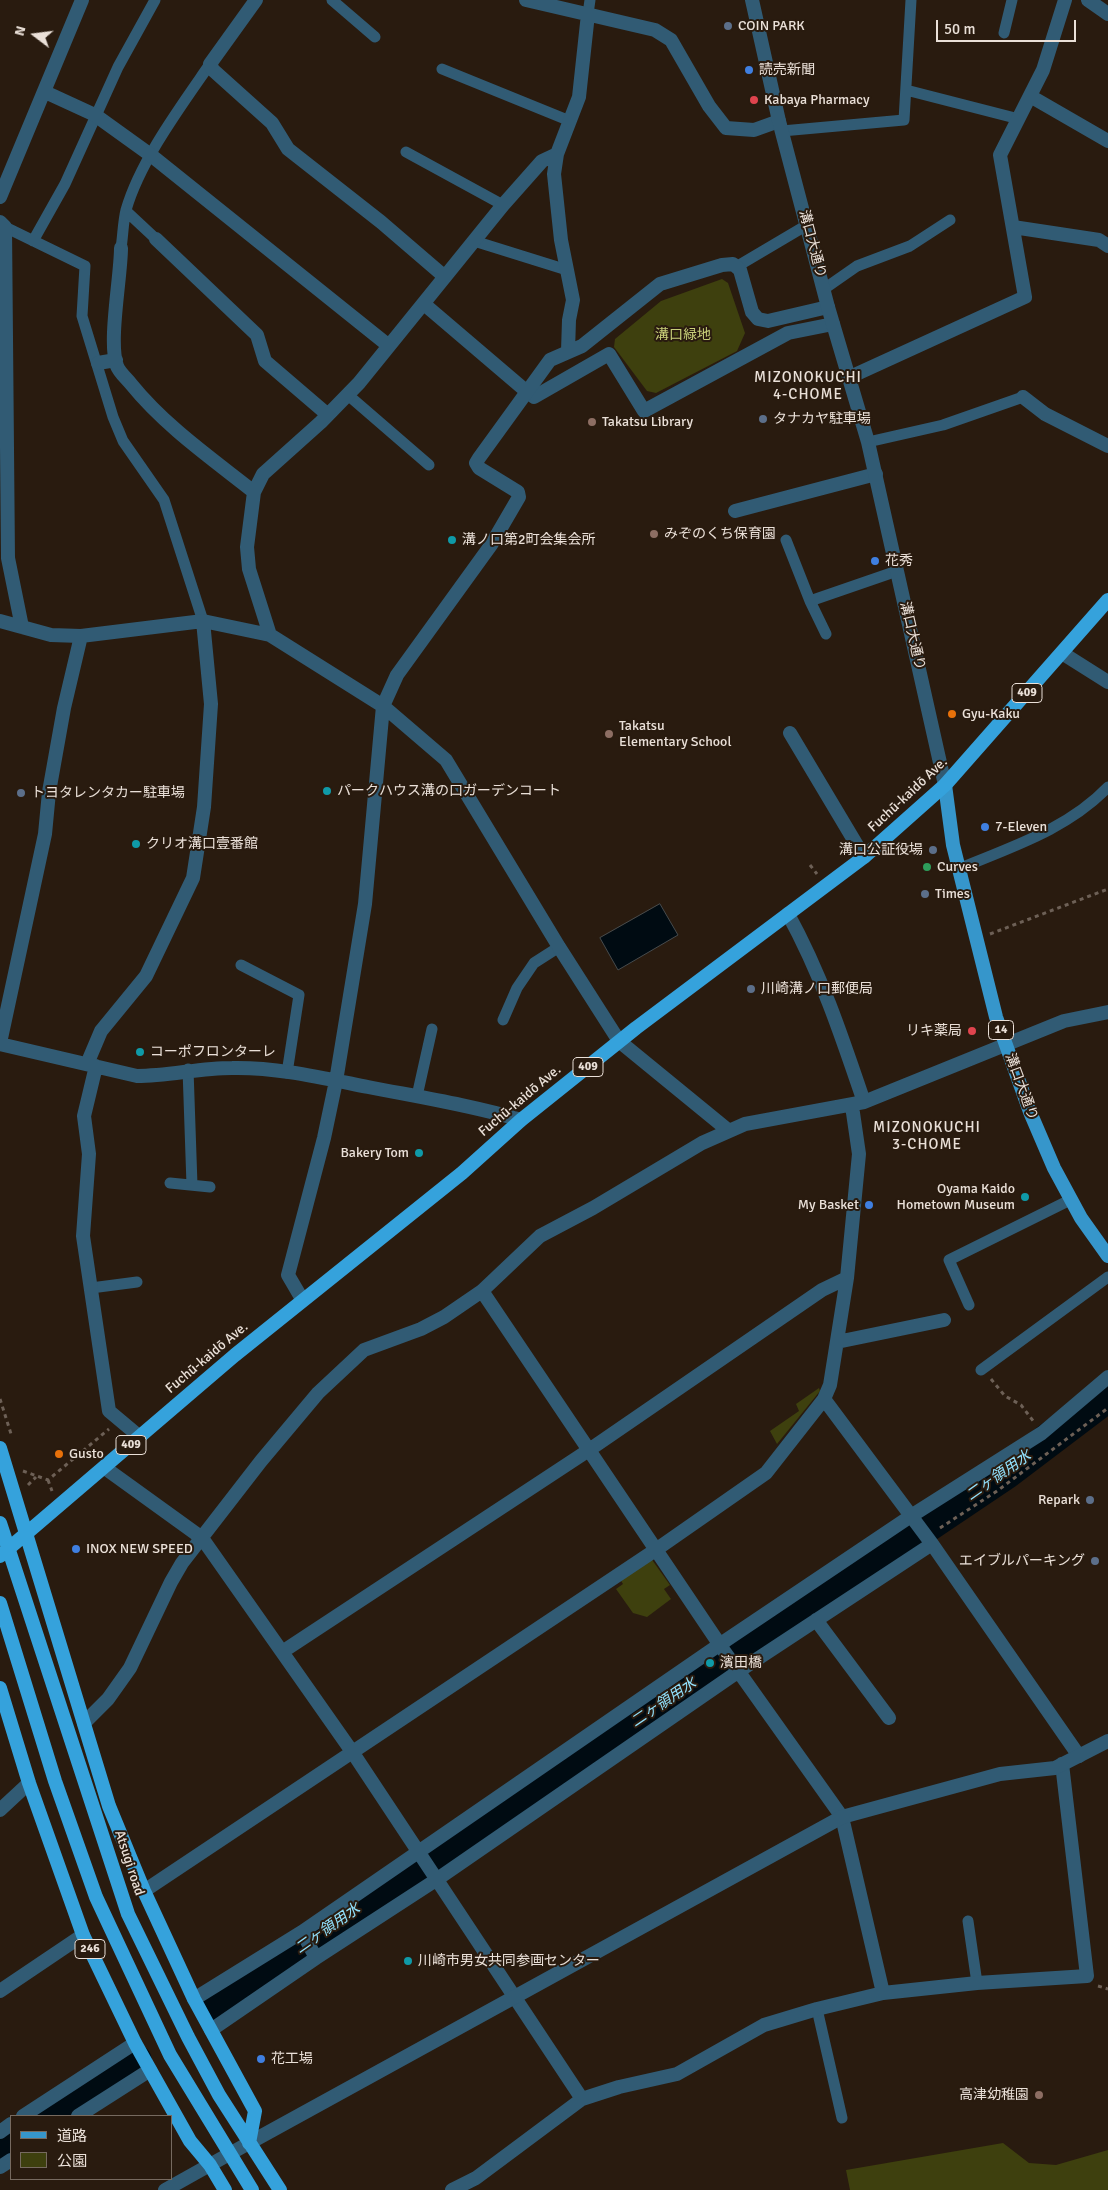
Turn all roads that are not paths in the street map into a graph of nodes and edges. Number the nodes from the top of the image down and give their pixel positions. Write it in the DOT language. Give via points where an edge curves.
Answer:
graph roads {
  1 [pos="82,0"];
  2 [pos="155,0"];
  3 [pos="256,0"];
  4 [pos="332,0"];
  5 [pos="526,0"];
  6 [pos="590,0"];
  7 [pos="752,0"];
  8 [pos="911,0"];
  9 [pos="1012,0"];
  10 [pos="1065,0"];
  11 [pos="1088,0"];
  12 [pos="588,14"];
  13 [pos="1108,14"];
  14 [pos="1004,33"];
  15 [pos="374,37"];
  16 [pos="210,64"];
  17 [pos="442,69"];
  18 [pos="906,90"];
  19 [pos="45,92"];
  20 [pos="1030,96"];
  21 [pos="95,115"];
  22 [pos="1019,119"];
  23 [pos="570,121"];
  24 [pos="781,126"];
  25 [pos="1108,141"];
  26 [pos="406,152"];
  27 [pos="557,154"];
  28 [pos="152,156"];
  29 [pos="0,196"];
  30 [pos="503,205"];
  31 [pos="126,211"];
  32 [pos="950,220"];
  33 [pos="3,225"];
  34 [pos="806,225"];
  35 [pos="1013,227"];
  36 [pos="156,239"];
  37 [pos="33,241"];
  38 [pos="474,241"];
  39 [pos="1108,246"];
  40 [pos="121,248"];
  41 [pos="736,267"];
  42 [pos="567,270"];
  43 [pos="445,277"];
  44 [pos="824,289"];
  45 [pos="424,304"];
  46 [pos="828,307"];
  47 [pos="833,324"];
  48 [pos="389,346"];
  49 [pos="568,350"];
  50 [pos="116,360"];
  51 [pos="98,363"];
  52 [pos="850,377"];
  53 [pos="526,391"];
  54 [pos="348,394"];
  55 [pos="1023,398"];
  56 [pos="328,415"];
  57 [pos="868,442"];
  58 [pos="1108,446"];
  59 [pos="429,465"];
  60 [pos="876,474"];
  61 [pos="254,492"];
  62 [pos="736,511"];
  63 [pos="786,540"];
  64 [pos="897,571"];
  65 [pos="1108,600"];
  66 [pos="810,601"];
  67 [pos="0,621"];
  68 [pos="203,621"];
  69 [pos="22,627"];
  70 [pos="826,634"];
  71 [pos="81,636"];
  72 [pos="270,636"];
  73 [pos="1062,653"];
  74 [pos="1108,682"];
  75 [pos="383,706"];
  76 [pos="790,733"];
  77 [pos="945,785"];
  78 [pos="1108,787"];
  79 [pos="864,857"];
  80 [pos="958,868"];
  81 [pos="788,914"];
  82 [pos="559,947"];
  83 [pos="241,965"];
  84 [pos="1108,1012"];
  85 [pos="503,1020"];
  86 [pos="432,1030"];
  87 [pos="619,1041"];
  88 [pos="0,1043"];
  89 [pos="1006,1043"];
  90 [pos="91,1065"];
  91 [pos="188,1070"];
  92 [pos="287,1073"];
  93 [pos="336,1081"];
  94 [pos="417,1096"];
  95 [pos="858,1104"];
  96 [pos="520,1120"];
  97 [pos="729,1131"];
  98 [pos="170,1183"];
  99 [pos="192,1185"];
  100 [pos="210,1186"];
  101 [pos="1070,1200"];
  102 [pos="1108,1256"];
  103 [pos="1108,1277"];
  104 [pos="847,1278"];
  105 [pos="136,1282"];
  106 [pos="91,1288"];
  107 [pos="482,1291"];
  108 [pos="302,1299"];
  109 [pos="968,1305"];
  110 [pos="944,1320"];
  111 [pos="837,1342"];
  112 [pos="982,1369"];
  113 [pos="1108,1377"];
  114 [pos="824,1399"];
  115 [pos="140,1437"];
  116 [pos="0,1448"];
  117 [pos="589,1450"];
  118 [pos="105,1468"];
  119 [pos="0,1523"];
  120 [pos="922,1532"];
  121 [pos="26,1533"];
  122 [pos="202,1538"];
  123 [pos="657,1549"];
  124 [pos="0,1556"];
  125 [pos="0,1603"];
  126 [pos="816,1620"];
  127 [pos="722,1648"];
  128 [pos="282,1652"];
  129 [pos="736,1668"];
  130 [pos="0,1691"];
  131 [pos="889,1718"];
  132 [pos="84,1723"];
  133 [pos="1108,1741"];
  134 [pos="353,1753"];
  135 [pos="1079,1756"];
  136 [pos="1062,1764"];
  137 [pos="29,1783"];
  138 [pos="0,1810"];
  139 [pos="842,1817"];
  140 [pos="421,1856"];
  141 [pos="433,1876"];
  142 [pos="144,1891"];
  143 [pos="968,1921"];
  144 [pos="302,1932"];
  145 [pos="83,1935"];
  146 [pos="316,1958"];
  147 [pos="977,1983"];
  148 [pos="0,1991"];
  149 [pos="883,1994"];
  150 [pos="514,1997"];
  151 [pos="194,1999"];
  152 [pos="817,2009"];
  153 [pos="211,2030"];
  154 [pos="135,2043"];
  155 [pos="150,2070"];
  156 [pos="582,2099"];
  157 [pos="25,2115"];
  158 [pos="80,2115"];
  159 [pos="842,2118"];
  160 [pos="249,2143"];
  161 [pos="229,2154"];
  162 [pos="210,2165"];
  163 [pos="165,2190"];
  164 [pos="225,2190"];
  165 [pos="252,2190"];
  166 [pos="280,2190"];
  167 [pos="452,2190"];
  1 -- 19 [label="street"];
  2 -- 21 [label="lane"];
  3 -- 16 [label="street"];
  4 -- 15 [label="lane"];
  5 -- 12 [label="street"];
  6 -- 12 [label="lane"];
  7 -- 24 [label="street, 溝口大通り"];
  8 -- 18 [label="lane"];
  9 -- 14 [label="lane"];
  10 -- 20 [label="street" via="1043,70"];
  11 -- 13 [label="street"];
  12 -- 23 [label="street" via="579,97"];
  12 -- 24 [label="street" via="655,30 671,40 709,106 726,128 754,130"];
  16 -- 28 [label="lane"];
  16 -- 43 [label="street" via="272,123 288,149"];
  17 -- 23 [label="lane"];
  18 -- 22 [label="lane"];
  18 -- 24 [label="lane" via="904,120"];
  19 -- 21 [label="street"];
  19 -- 29 [label="street"];
  20 -- 22 [label="street"];
  20 -- 25 [label="street"];
  21 -- 28 [label="street"];
  21 -- 37 [label="lane" via="65,184"];
  22 -- 35 [label="street" via="1000,155"];
  23 -- 27 [label="street"];
  24 -- 34 [label="street, 溝口大通り"];
  26 -- 30 [label="lane"];
  27 -- 30 [label="street" via="542,161"];
  27 -- 42 [label="street" via="554,174"];
  28 -- 31 [label="lane"];
  28 -- 48 [label="street"];
  30 -- 38 [label="street"];
  31 -- 36 [label="lane"];
  31 -- 40 [label="lane"];
  32 -- 44 [label="lane" via="910,246 857,266"];
  33 -- 37 [label="lane"];
  33 -- 69 [label="street" via="8,558"];
  34 -- 41 [label="lane"];
  34 -- 44 [label="street, 溝口大通り"];
  35 -- 39 [label="street" via="1099,240"];
  35 -- 52 [label="street" via="1025,297"];
  36 -- 56 [label="street" via="258,335 265,361"];
  37 -- 51 [label="lane" via="85,266 82,316"];
  38 -- 42 [label="lane"];
  38 -- 43 [label="street"];
  40 -- 50 [label="street"];
  41 -- 46 [label="street" via="740,270 752,312 758,319 768,321"];
  41 -- 49 [label="street" via="733,264 722,265 660,284 582,346"];
  42 -- 49 [label="street" via="573,300"];
  43 -- 45 [label="street"];
  44 -- 46 [label="street, 溝口大通り"];
  45 -- 48 [label="street"];
  45 -- 53 [label="street"];
  46 -- 47 [label="street, 溝口大通り"];
  47 -- 52 [label="street, 溝口大通り"];
  47 -- 53 [label="street" via="788,333 644,410 609,354 534,396"];
  48 -- 54 [label="street"];
  49 -- 53 [label="street" via="550,360"];
  50 -- 51 [label="street"];
  50 -- 61 [label="street" via="117,366 148,404"];
  51 -- 68 [label="lane" via="113,417 124,441 164,500"];
  52 -- 57 [label="street, 溝口大通り"];
  53 -- 75 [label="street" via="476,463 478,468 518,492 519,497 492,546 397,675"];
  54 -- 56 [label="street"];
  54 -- 59 [label="lane"];
  55 -- 57 [label="lane" via="942,425"];
  55 -- 58 [label="street" via="1045,414"];
  56 -- 61 [label="street" via="262,474"];
  57 -- 60 [label="street, 溝口大通り"];
  60 -- 62 [label="street"];
  60 -- 64 [label="street, 溝口大通り"];
  61 -- 72 [label="street" via="247,547 249,569"];
  63 -- 66 [label="lane"];
  64 -- 66 [label="lane"];
  64 -- 77 [label="street, 溝口大通り"];
  65 -- 73 [label="highway, Fuchū-kaidō Ave. / 409"];
  66 -- 70 [label="lane"];
  67 -- 69 [label="street"];
  68 -- 71 [label="street"];
  68 -- 72 [label="street"];
  68 -- 90 [label="street" via="211,704 204,807 193,878 146,976 101,1031"];
  69 -- 71 [label="street" via="51,634"];
  71 -- 88 [label="street" via="64,708 45,834"];
  72 -- 75 [label="street"];
  73 -- 74 [label="street"];
  73 -- 77 [label="highway, Fuchū-kaidō Ave. / 409"];
  75 -- 82 [label="street" via="446,760"];
  75 -- 93 [label="street" via="365,904"];
  76 -- 79 [label="street"];
  77 -- 79 [label="highway, Fuchū-kaidō Ave. / 409"];
  77 -- 80 [label="main road, 溝口大通り / 14"];
  78 -- 80 [label="lane" via="1096,800 1048,832"];
  79 -- 81 [label="highway, Fuchū-kaidō Ave. / 409"];
  80 -- 89 [label="main road, 溝口大通り / 14" via="996,1017"];
  81 -- 87 [label="highway, Fuchū-kaidō Ave. / 409"];
  81 -- 95 [label="street" via="828,996"];
  82 -- 85 [label="lane" via="534,963 517,988"];
  82 -- 87 [label="street"];
  83 -- 92 [label="lane" via="299,995"];
  84 -- 89 [label="street" via="1064,1021"];
  86 -- 94 [label="lane"];
  87 -- 96 [label="highway, Fuchū-kaidō Ave. / 409"];
  87 -- 97 [label="street"];
  88 -- 90 [label="street"];
  89 -- 95 [label="street"];
  89 -- 101 [label="main road, 溝口大通り / 14" via="1030,1112"];
  90 -- 91 [label="street" via="137,1076"];
  90 -- 106 [label="street" via="84,1116 90,1154 83,1236"];
  91 -- 92 [label="street" via="233,1068"];
  91 -- 99 [label="lane"];
  92 -- 93 [label="street"];
  93 -- 94 [label="street"];
  93 -- 108 [label="street" via="288,1275"];
  94 -- 96 [label="street"];
  95 -- 97 [label="street" via="752,1122"];
  95 -- 104 [label="street" via="859,1154"];
  96 -- 108 [label="highway, Fuchū-kaidō Ave. / 409" via="462,1172"];
  97 -- 107 [label="street" via="702,1143 540,1236"];
  98 -- 99 [label="lane"];
  99 -- 100 [label="lane"];
  101 -- 102 [label="main road, 溝口大通り / 14"];
  101 -- 109 [label="lane" via="949,1260"];
  103 -- 112 [label="lane"];
  104 -- 111 [label="street"];
  104 -- 117 [label="street" via="822,1290"];
  105 -- 106 [label="lane"];
  106 -- 115 [label="street" via="109,1410"];
  107 -- 117 [label="street"];
  107 -- 122 [label="street" via="421,1330 364,1350 318,1393"];
  108 -- 115 [label="highway, Fuchū-kaidō Ave. / 409"];
  110 -- 111 [label="street"];
  111 -- 114 [label="street" via="830,1385"];
  113 -- 120 [label="street"];
  114 -- 120 [label="street"];
  114 -- 123 [label="street" via="766,1473"];
  115 -- 118 [label="highway, Fuchū-kaidō Ave. / 409"];
  116 -- 121 [label="highway"];
  117 -- 123 [label="street"];
  117 -- 128 [label="street"];
  118 -- 121 [label="highway, Fuchū-kaidō Ave. / 409"];
  118 -- 122 [label="street"];
  119 -- 160 [label="highway, Atsugi road" via="128,1914 188,2037"];
  120 -- 126 [label="street"];
  120 -- 127 [label="street"];
  120 -- 135 [label="street"];
  121 -- 124 [label="highway, 409"];
  121 -- 132 [label="highway"];
  122 -- 128 [label="street"];
  122 -- 132 [label="street" via="171,1582 130,1668 108,1699"];
  123 -- 127 [label="street"];
  123 -- 134 [label="street"];
  125 -- 161 [label="highway, 246" via="96,1897 170,2054"];
  126 -- 129 [label="street"];
  126 -- 131 [label="street"];
  127 -- 129 [label="street"];
  127 -- 140 [label="street"];
  128 -- 134 [label="street"];
  129 -- 139 [label="street"];
  129 -- 141 [label="street"];
  130 -- 137 [label="highway, 246"];
  132 -- 142 [label="highway" via="109,1806"];
  133 -- 135 [label="street"];
  134 -- 140 [label="street"];
  134 -- 142 [label="street"];
  135 -- 136 [label="street"];
  136 -- 139 [label="street" via="1055,1768 1000,1774"];
  136 -- 147 [label="street" via="1087,1976"];
  137 -- 138 [label="street"];
  137 -- 145 [label="highway, 246"];
  139 -- 149 [label="street"];
  139 -- 150 [label="street"];
  140 -- 141 [label="street"];
  140 -- 144 [label="street"];
  141 -- 146 [label="street"];
  141 -- 150 [label="street"];
  142 -- 151 [label="highway"];
  143 -- 147 [label="lane"];
  144 -- 146 [label="street"];
  144 -- 151 [label="street"];
  145 -- 148 [label="street"];
  145 -- 154 [label="highway, 246"];
  146 -- 153 [label="street"];
  147 -- 149 [label="street"];
  149 -- 152 [label="street"];
  150 -- 156 [label="street"];
  150 -- 160 [label="street"];
  151 -- 153 [label="highway"];
  152 -- 156 [label="street" via="764,2025 677,2074 619,2086"];
  152 -- 159 [label="lane"];
  153 -- 160 [label="highway" via="255,2111"];
  154 -- 155 [label="highway, 246"];
  154 -- 157 [label="street"];
  155 -- 158 [label="street"];
  155 -- 162 [label="highway, 246" via="190,2141"];
  156 -- 167 [label="street" via="476,2178"];
  160 -- 161 [label="street"];
  160 -- 166 [label="highway, Atsugi road"];
  161 -- 162 [label="street"];
  161 -- 165 [label="highway, 246"];
  162 -- 163 [label="street"];
  162 -- 164 [label="highway, 246"];
}
